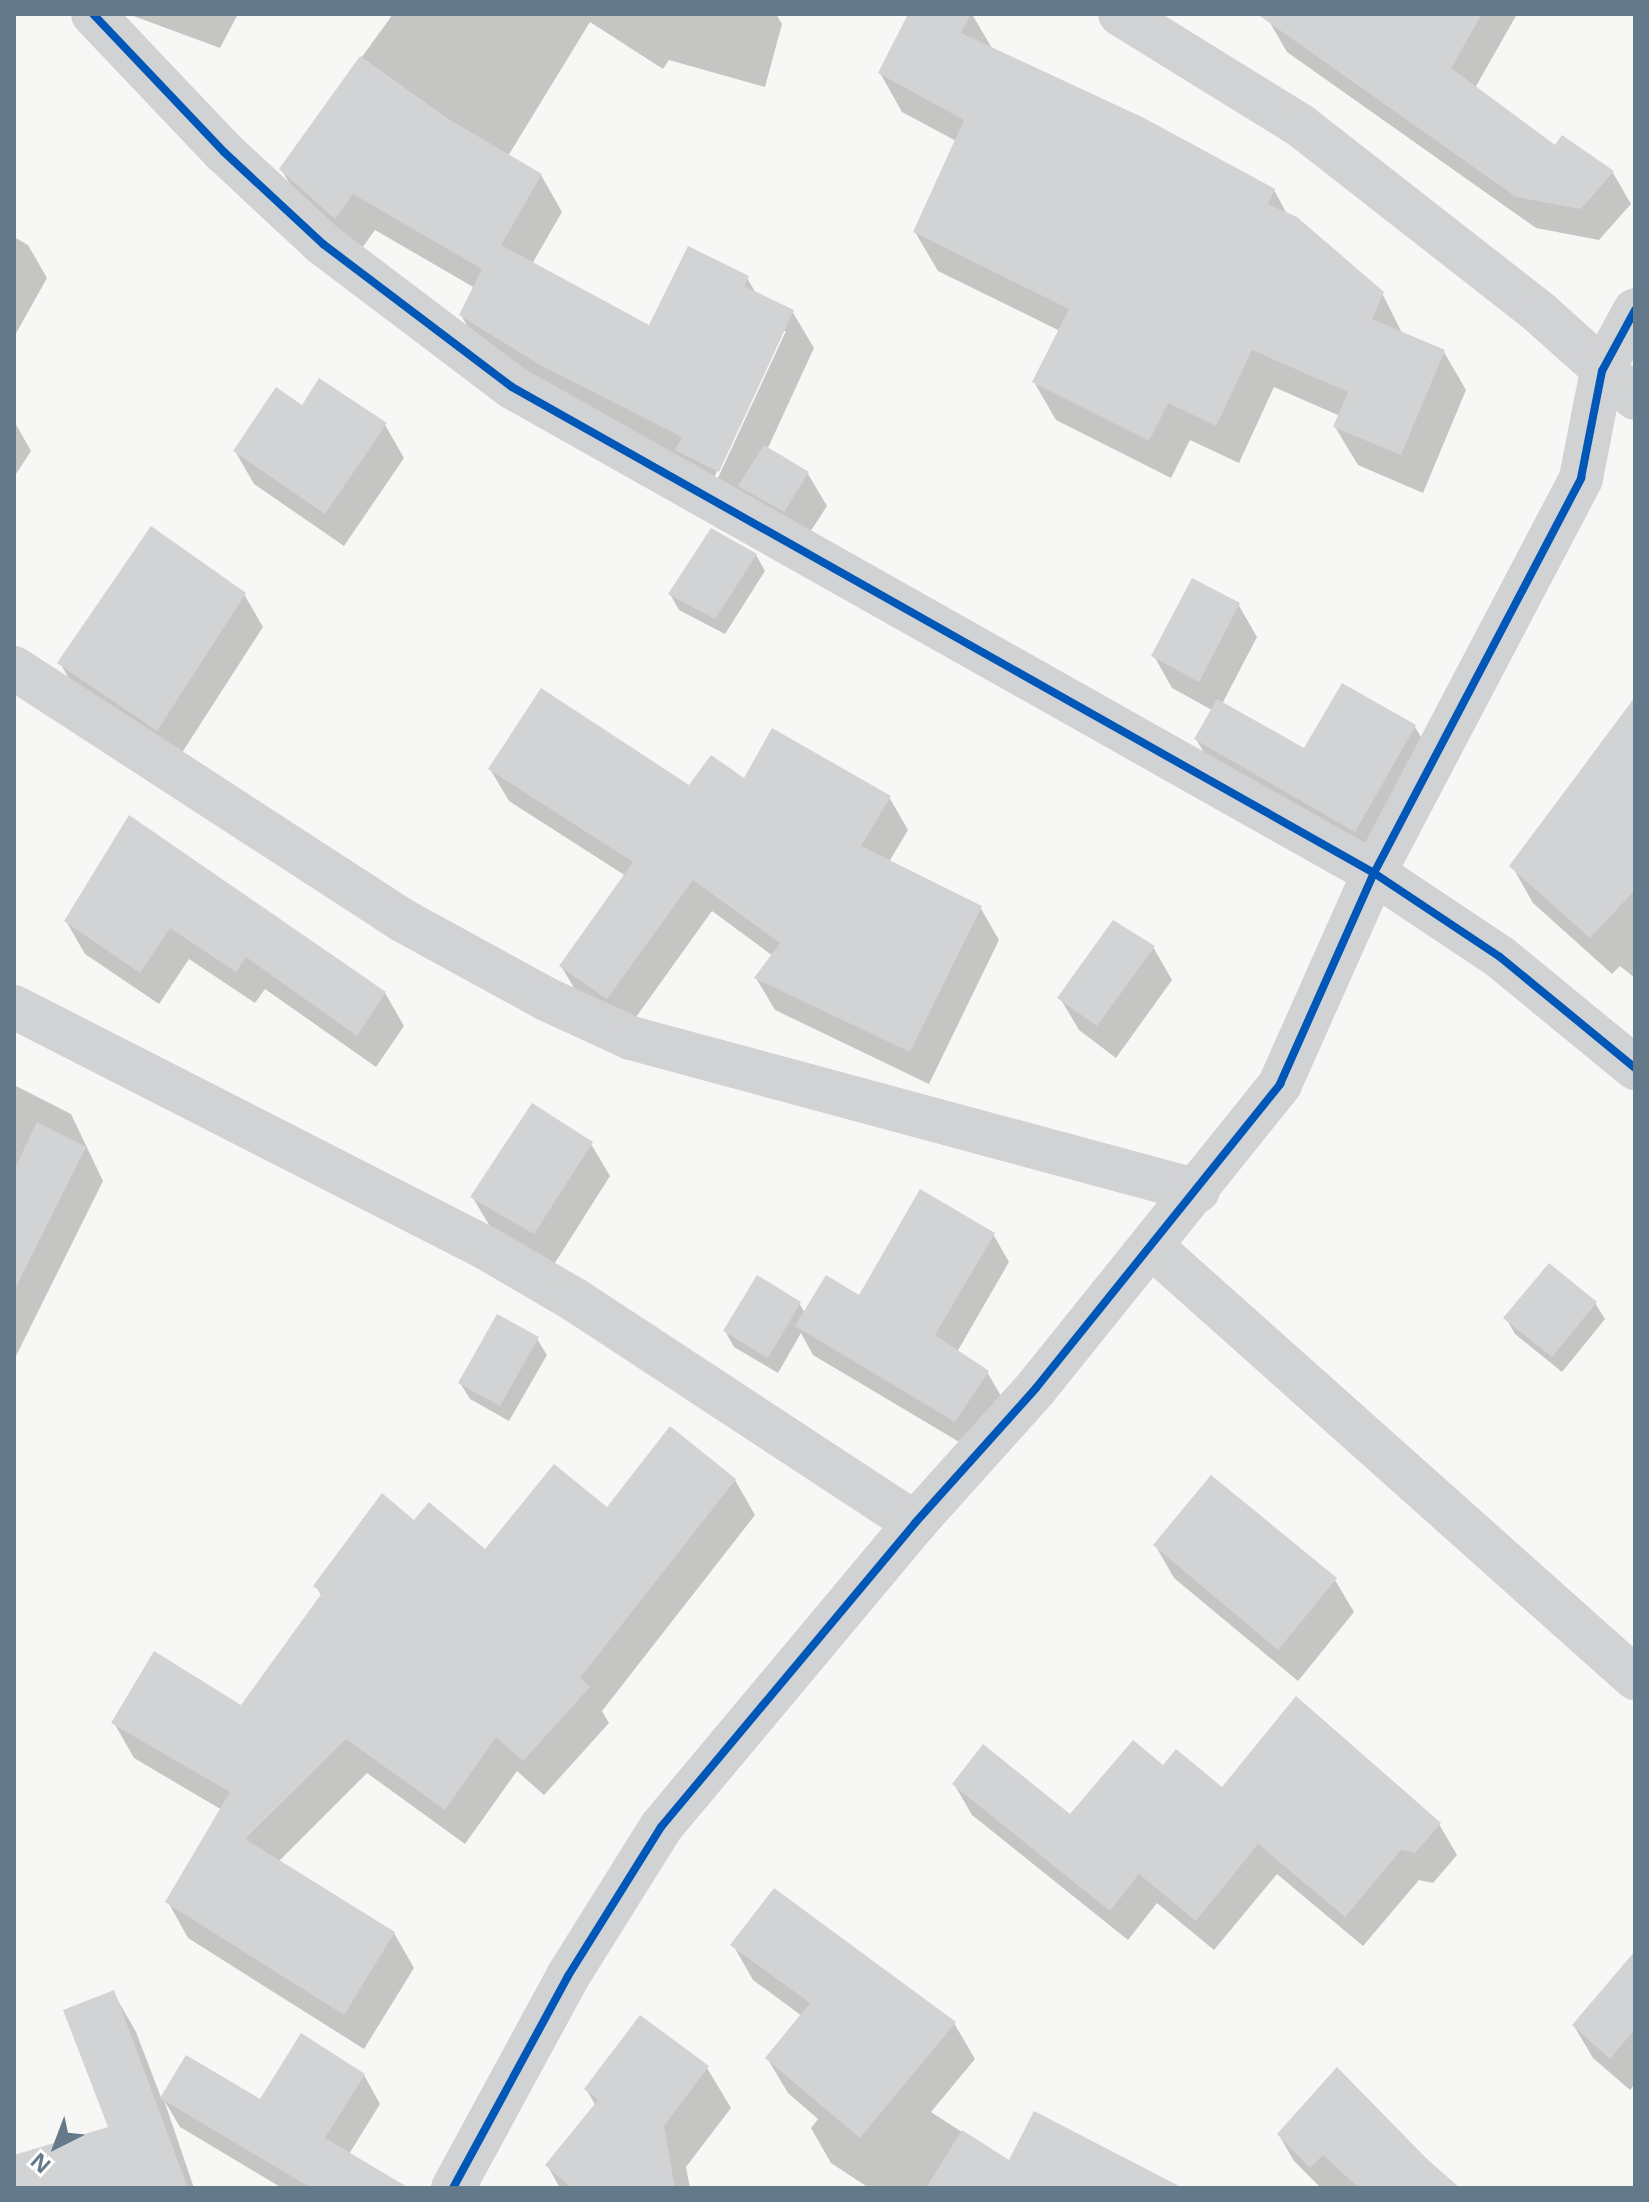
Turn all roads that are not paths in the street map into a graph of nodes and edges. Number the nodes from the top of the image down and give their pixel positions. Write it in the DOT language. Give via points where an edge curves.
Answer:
graph roads {
  1 [pos="93,14"];
  2 [pos="1120,14"];
  3 [pos="1635,310"];
  4 [pos="1602,371"];
  5 [pos="1635,398"];
  6 [pos="14,668"];
  7 [pos="1374,873"];
  8 [pos="14,1007"];
  9 [pos="1635,1068"];
  10 [pos="1198,1191"];
  11 [pos="1151,1246"];
  12 [pos="915,1523"];
  13 [pos="1635,1678"];
  14 [pos="453,2188"];
  1 -- 7 [label="street" via="224,152 323,244 512,387"];
  2 -- 4 [label="street" via="1301,126 1540,313"];
  3 -- 4 [label="street"];
  4 -- 5 [label="street"];
  4 -- 7 [label="street" via="1581,478"];
  6 -- 10 [label="street" via="402,920 546,999 631,1038"];
  7 -- 9 [label="street" via="1500,957"];
  7 -- 10 [label="street" via="1280,1084"];
  8 -- 12 [label="street" via="486,1248 627,1333"];
  10 -- 11 [label="street"];
  11 -- 12 [label="street" via="1036,1388"];
  11 -- 13 [label="street"];
  12 -- 14 [label="street" via="661,1827 568,1976"];
}
